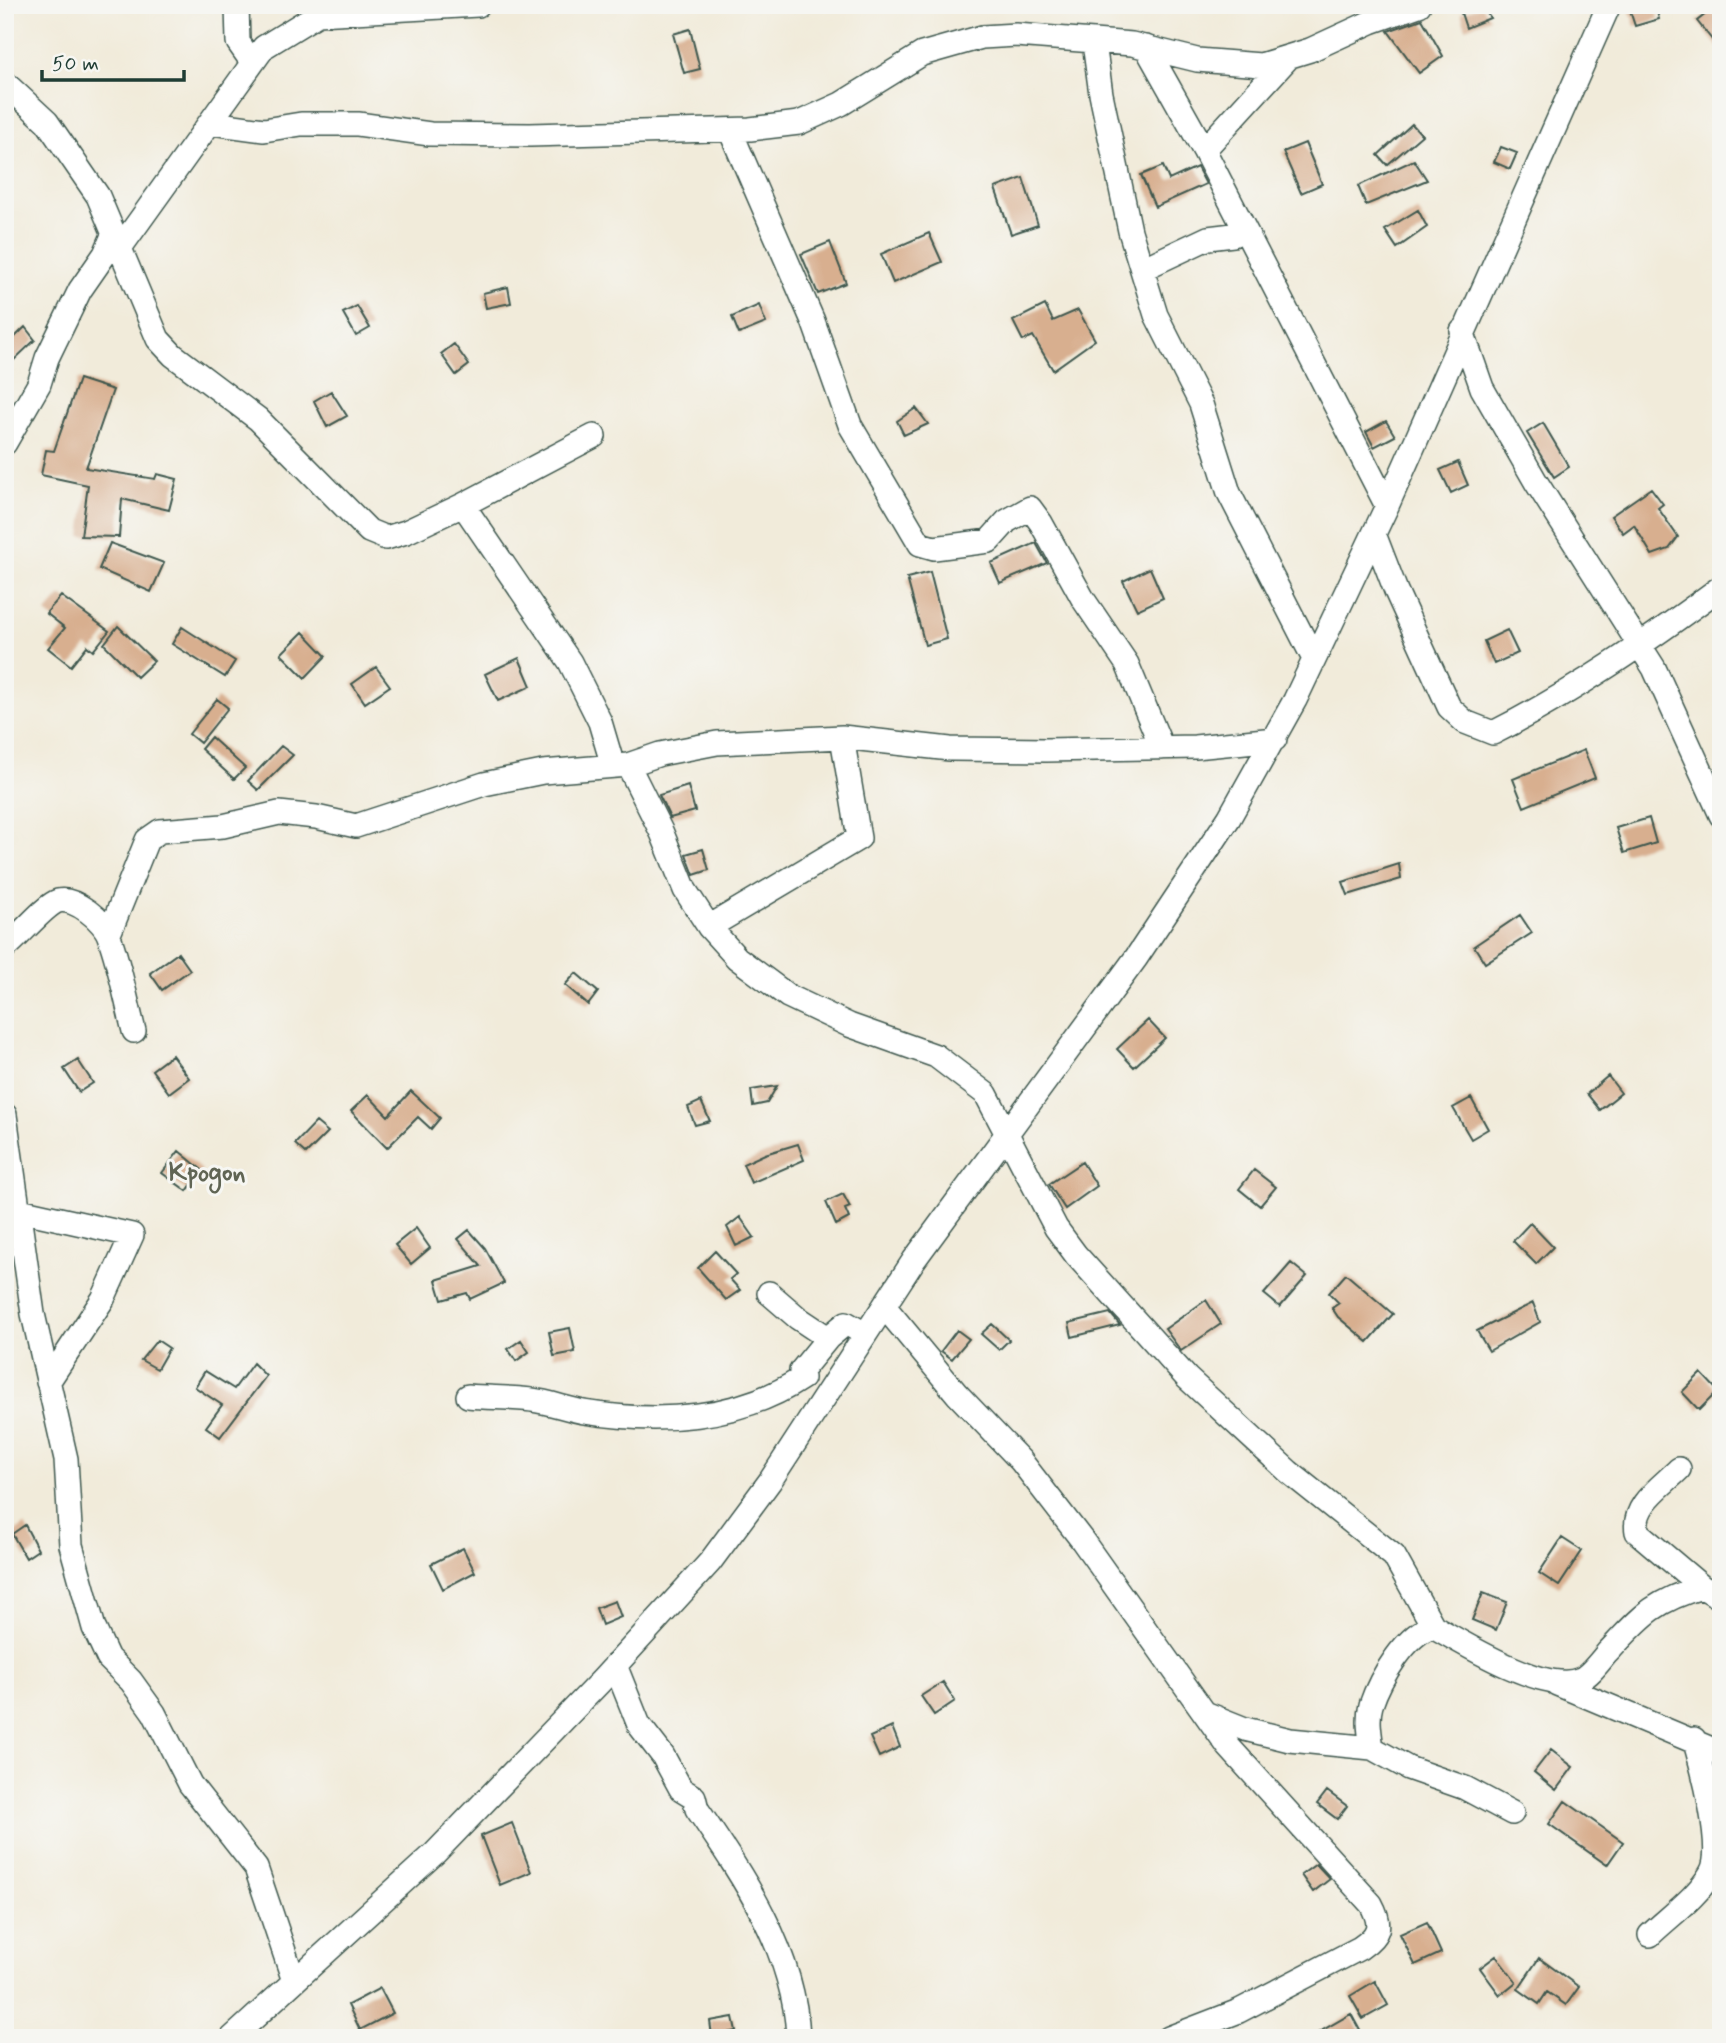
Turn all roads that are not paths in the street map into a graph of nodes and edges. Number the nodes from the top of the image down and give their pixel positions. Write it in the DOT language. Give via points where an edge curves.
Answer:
graph roads {
  1 [pos="237,5"];
  2 [pos="478,5"];
  3 [pos="1419,5"];
  4 [pos="1608,5"];
  5 [pos="1094,43"];
  6 [pos="1146,47"];
  7 [pos="1288,58"];
  8 [pos="252,62"];
  9 [pos="5,83"];
  10 [pos="212,123"];
  11 [pos="730,130"];
  12 [pos="1203,150"];
  13 [pos="1243,228"];
  14 [pos="117,240"];
  15 [pos="1142,269"];
  16 [pos="1462,331"];
  17 [pos="594,436"];
  18 [pos="5,443"];
  19 [pos="463,505"];
  20 [pos="1387,506"];
  21 [pos="1374,534"];
  22 [pos="1721,587"];
  23 [pos="1640,646"];
  24 [pos="1314,659"];
  25 [pos="842,737"];
  26 [pos="1275,739"];
  27 [pos="1162,748"];
  28 [pos="621,765"];
  29 [pos="1721,815"];
  30 [pos="709,927"];
  31 [pos="109,934"];
  32 [pos="5,948"];
  33 [pos="134,1031"];
  34 [pos="5,1115"];
  35 [pos="1006,1133"];
  36 [pos="19,1210"];
  37 [pos="769,1293"];
  38 [pos="884,1306"];
  39 [pos="866,1334"];
  40 [pos="828,1338"];
  41 [pos="48,1382"];
  42 [pos="468,1396"];
  43 [pos="1679,1469"];
  44 [pos="1711,1592"];
  45 [pos="1433,1626"];
  46 [pos="615,1665"];
  47 [pos="1557,1684"];
  48 [pos="1205,1713"];
  49 [pos="1694,1740"];
  50 [pos="1372,1748"];
  51 [pos="1721,1753"];
  52 [pos="1512,1813"];
  53 [pos="1650,1935"];
  54 [pos="293,1978"];
  55 [pos="798,2036"];
  56 [pos="232,2038"];
  57 [pos="1169,2038"];
  1 -- 8 [label="street" via="238,42"];
  2 -- 8 [label="street" via="318,14 264,47"];
  3 -- 7 [label="street"];
  4 -- 16 [label="street"];
  5 -- 6 [label="street"];
  5 -- 11 [label="street" via="1016,35 982,37 922,54 841,104 799,123"];
  5 -- 15 [label="street" via="1130,231"];
  6 -- 7 [label="street" via="1223,64 1261,65"];
  6 -- 12 [label="street"];
  7 -- 12 [label="street"];
  8 -- 10 [label="street"];
  9 -- 14 [label="street" via="47,122 98,196"];
  10 -- 11 [label="street" via="264,130 301,124 358,124 455,135"];
  10 -- 14 [label="street"];
  11 -- 27 [label="street" via="813,321 850,425 920,544 934,548 989,541 1007,522 1030,508 1127,664"];
  12 -- 13 [label="street"];
  13 -- 15 [label="street" via="1233,235 1208,238"];
  13 -- 20 [label="street"];
  14 -- 18 [label="street" via="80,290 39,384"];
  14 -- 19 [label="street" via="158,339 201,378 258,419 369,531 386,538 406,533"];
  15 -- 24 [label="street" via="1156,316 1201,404 1229,493"];
  16 -- 20 [label="street"];
  16 -- 23 [label="street" via="1489,400"];
  17 -- 19 [label="street"];
  19 -- 28 [label="street" via="570,662"];
  20 -- 21 [label="street"];
  21 -- 23 [label="street" via="1436,680 1450,707 1465,722 1493,733 1538,711"];
  21 -- 24 [label="street"];
  22 -- 23 [label="street"];
  23 -- 29 [label="street"];
  24 -- 26 [label="street"];
  25 -- 27 [label="street" via="950,749"];
  25 -- 28 [label="street" via="717,743"];
  25 -- 30 [label="street" via="859,838"];
  26 -- 27 [label="street"];
  26 -- 35 [label="street" via="1136,958"];
  28 -- 30 [label="street" via="662,833 685,890"];
  28 -- 31 [label="street" via="543,772 484,784 356,826 279,813 223,826 160,831 147,840"];
  30 -- 35 [label="street" via="737,958 788,996 849,1025 936,1056 964,1074 986,1094"];
  31 -- 32 [label="street" via="74,903 60,901"];
  31 -- 33 [label="street"];
  34 -- 36 [label="street"];
  35 -- 38 [label="street"];
  35 -- 45 [label="street" via="1056,1228 1076,1255 1187,1378 1289,1472 1394,1556"];
  36 -- 41 [label="street"];
  36 -- 41 [label="street" via="132,1234 103,1299"];
  37 -- 40 [label="street"];
  38 -- 39 [label="street"];
  38 -- 48 [label="street" via="957,1394 1021,1461"];
  39 -- 40 [label="street" via="846,1323"];
  39 -- 46 [label="street" via="770,1481 710,1562"];
  40 -- 42 [label="street" via="801,1371 802,1378 764,1400 685,1417 588,1413 533,1400"];
  41 -- 54 [label="street" via="66,1459 71,1545 94,1628 108,1658 154,1713 190,1784 256,1868"];
  43 -- 44 [label="street" via="1643,1504 1634,1518 1636,1532"];
  44 -- 47 [label="street" via="1671,1596 1648,1610 1582,1679"];
  45 -- 47 [label="street" via="1505,1664"];
  45 -- 50 [label="street" via="1418,1630 1398,1655 1371,1705"];
  46 -- 54 [label="street" via="435,1853"];
  46 -- 55 [label="street" via="639,1725 681,1789 694,1797 768,1925 792,1991"];
  47 -- 49 [label="street"];
  48 -- 50 [label="street" via="1290,1740"];
  48 -- 57 [label="street" via="1228,1746 1371,1904 1380,1928 1360,1948 1239,2011"];
  49 -- 51 [label="street"];
  49 -- 53 [label="street" via="1707,1783 1715,1847 1713,1871"];
  50 -- 52 [label="street"];
  54 -- 56 [label="street"];
}
